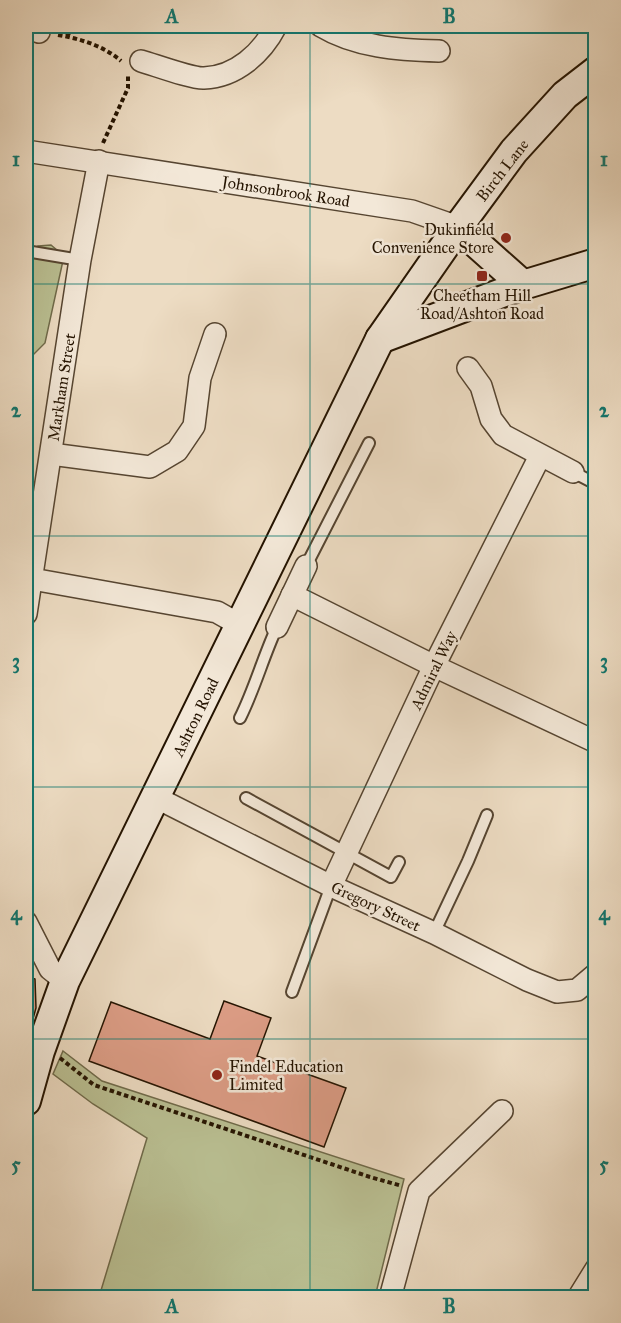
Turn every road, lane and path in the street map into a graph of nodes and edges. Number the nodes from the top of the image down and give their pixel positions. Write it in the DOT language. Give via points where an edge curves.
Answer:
graph roads {
  1 [pos="74,26"];
  2 [pos="276,26"];
  3 [pos="321,26"];
  4 [pos="32,29"];
  5 [pos="67,36"];
  6 [pos="439,51"];
  7 [pos="141,61"];
  8 [pos="596,71"];
  9 [pos="26,151"];
  10 [pos="101,153"];
  11 [pos="458,227"];
  12 [pos="26,251"];
  13 [pos="80,260"];
  14 [pos="596,263"];
  15 [pos="523,285"];
  16 [pos="215,334"];
  17 [pos="380,339"];
  18 [pos="468,368"];
  19 [pos="369,442"];
  20 [pos="51,454"];
  21 [pos="540,456"];
  22 [pos="573,472"];
  23 [pos="596,483"];
  24 [pos="306,566"];
  25 [pos="32,579"];
  26 [pos="292,595"];
  27 [pos="26,614"];
  28 [pos="240,625"];
  29 [pos="277,627"];
  30 [pos="434,666"];
  31 [pos="240,718"];
  32 [pos="596,742"];
  33 [pos="156,797"];
  34 [pos="246,798"];
  35 [pos="487,815"];
  36 [pos="347,852"];
  37 [pos="399,862"];
  38 [pos="331,886"];
  39 [pos="26,922"];
  40 [pos="434,933"];
  41 [pos="596,974"];
  42 [pos="65,981"];
  43 [pos="292,992"];
  44 [pos="40,1051"];
  45 [pos="26,1101"];
  46 [pos="502,1111"];
  47 [pos="419,1191"];
  48 [pos="596,1269"];
  49 [pos="390,1298"];
  50 [pos="578,1298"];
  1 -- 5 [label="path"];
  2 -- 7 [label="street" via="268,42 237,70 203,79"];
  3 -- 6 [label="street" via="337,35 394,49"];
  4 -- 5 [label="path"];
  5 -- 10 [label="path" via="111,52 128,67 128,88"];
  8 -- 11 [label="main road, Birch Lane" via="565,95 514,151"];
  9 -- 10 [label="street, Johnsonbrook Road"];
  10 -- 11 [label="street, Johnsonbrook Road" via="412,211"];
  10 -- 13 [label="street, Markham Street"];
  11 -- 15 [label="main road, Johnsonbrook Road"];
  11 -- 17 [label="main road, Birch Lane"];
  12 -- 13 [label="lane"];
  13 -- 20 [label="street, Markham Street"];
  14 -- 15 [label="main road"];
  15 -- 17 [label="main road"];
  16 -- 20 [label="street" via="200,378 194,426 177,451 150,467"];
  17 -- 28 [label="main road, Ashton Road"];
  18 -- 21 [label="street" via="481,386 491,419 503,435"];
  19 -- 24 [label="lane"];
  20 -- 25 [label="street, Markham Street"];
  21 -- 22 [label="street"];
  21 -- 30 [label="street, Admiral Way"];
  22 -- 23 [label="lane"];
  24 -- 26 [label="street"];
  25 -- 27 [label="street, Markham Street"];
  25 -- 28 [label="street" via="218,612"];
  26 -- 29 [label="street"];
  26 -- 30 [label="street"];
  28 -- 33 [label="main road, Ashton Road"];
  29 -- 31 [label="lane"];
  30 -- 32 [label="street"];
  30 -- 36 [label="street, Admiral Way"];
  33 -- 38 [label="street, Gregory Street"];
  33 -- 42 [label="main road, Ashton Road"];
  34 -- 36 [label="lane"];
  35 -- 40 [label="lane"];
  36 -- 37 [label="lane" via="391,877"];
  36 -- 38 [label="street, Admiral Way"];
  38 -- 40 [label="street, Gregory Street"];
  38 -- 43 [label="lane"];
  39 -- 42 [label="street" via="50,969"];
  40 -- 41 [label="street, Gregory Street" via="557,992 577,990"];
  42 -- 44 [label="main road, Ashton Road"];
  44 -- 45 [label="main road, Ashton Road"];
  44 -- 47 [label="path" via="55,1054 94,1085"];
  46 -- 47 [label="street"];
  47 -- 49 [label="street"];
  48 -- 50 [label="street"];
}
